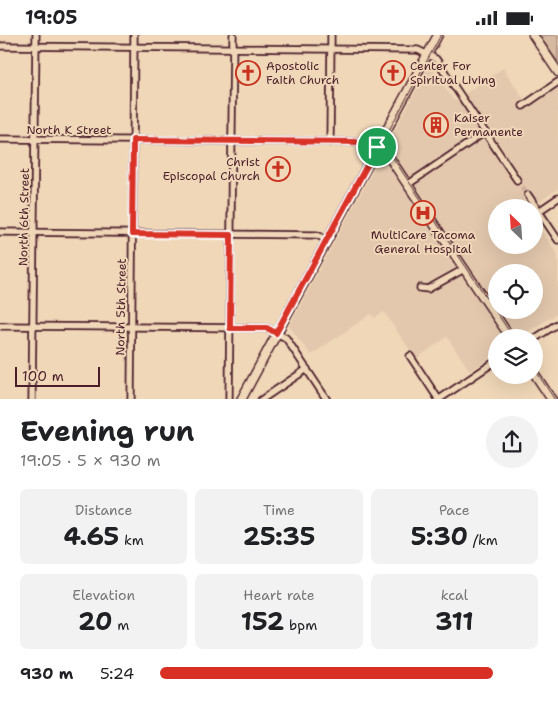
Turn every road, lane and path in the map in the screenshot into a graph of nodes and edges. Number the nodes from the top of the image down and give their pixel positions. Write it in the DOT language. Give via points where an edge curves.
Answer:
graph roads {
  1 [pos="36,35"];
  2 [pos="134,35"];
  3 [pos="233,35"];
  4 [pos="331,35"];
  5 [pos="438,35"];
  6 [pos="533,35"];
  7 [pos="0,45"];
  8 [pos="36,46"];
  9 [pos="134,47"];
  10 [pos="233,48"];
  11 [pos="331,49"];
  12 [pos="428,53"];
  13 [pos="558,72"];
  14 [pos="558,82"];
  15 [pos="523,106"];
  16 [pos="485,132"];
  17 [pos="0,139"];
  18 [pos="35,139"];
  19 [pos="133,140"];
  20 [pos="232,141"];
  21 [pos="330,142"];
  22 [pos="377,147"];
  23 [pos="517,179"];
  24 [pos="407,185"];
  25 [pos="528,195"];
  26 [pos="558,198"];
  27 [pos="531,199"];
  28 [pos="543,208"];
  29 [pos="543,217"];
  30 [pos="0,232"];
  31 [pos="34,233"];
  32 [pos="132,234"];
  33 [pos="231,235"];
  34 [pos="327,240"];
  35 [pos="558,240"];
  36 [pos="464,269"];
  37 [pos="420,288"];
  38 [pos="0,325"];
  39 [pos="557,325"];
  40 [pos="33,326"];
  41 [pos="131,327"];
  42 [pos="230,328"];
  43 [pos="505,329"];
  44 [pos="276,333"];
  45 [pos="543,334"];
  46 [pos="410,356"];
  47 [pos="488,366"];
  48 [pos="306,369"];
  49 [pos="542,384"];
  50 [pos="32,399"];
  51 [pos="131,399"];
  52 [pos="229,399"];
  53 [pos="241,399"];
  54 [pos="261,399"];
  55 [pos="327,399"];
  56 [pos="439,399"];
  57 [pos="552,399"];
  1 -- 8 [label="street, North 6th Street"];
  2 -- 9 [label="street, North 5th Street"];
  3 -- 10 [label="street"];
  4 -- 11 [label="street"];
  5 -- 12 [label="main road"];
  6 -- 13 [label="main road"];
  7 -- 8 [label="street"];
  8 -- 9 [label="street"];
  8 -- 18 [label="street, North 6th Street"];
  9 -- 10 [label="street"];
  9 -- 19 [label="street, North 5th Street"];
  10 -- 11 [label="street"];
  10 -- 20 [label="street"];
  11 -- 12 [label="street" via="416,49"];
  11 -- 21 [label="street"];
  12 -- 16 [label="street" via="436,59"];
  12 -- 22 [label="main road"];
  14 -- 15 [label="street"];
  16 -- 23 [label="street"];
  16 -- 24 [label="street"];
  17 -- 18 [label="street, North K Street"];
  18 -- 19 [label="street, North K Street"];
  18 -- 31 [label="street, North 6th Street"];
  19 -- 20 [label="street, North K Street"];
  19 -- 32 [label="street, North 5th Street"];
  20 -- 21 [label="street, North K Street"];
  20 -- 33 [label="street"];
  21 -- 22 [label="street, North K Street" via="367,142"];
  22 -- 24 [label="main road" via="385,151"];
  22 -- 34 [label="main road"];
  24 -- 36 [label="main road"];
  25 -- 27 [label="street"];
  26 -- 28 [label="street"];
  29 -- 35 [label="street"];
  30 -- 31 [label="street"];
  31 -- 32 [label="street"];
  31 -- 40 [label="street, North 6th Street"];
  32 -- 33 [label="street"];
  32 -- 41 [label="street, North 5th Street"];
  33 -- 34 [label="street" via="318,235"];
  33 -- 42 [label="street"];
  34 -- 44 [label="main road"];
  36 -- 37 [label="street" via="428,289"];
  36 -- 43 [label="main road"];
  38 -- 40 [label="street"];
  39 -- 45 [label="street"];
  40 -- 41 [label="street"];
  40 -- 50 [label="street, North 6th Street"];
  41 -- 42 [label="street"];
  41 -- 51 [label="street, North 5th Street"];
  42 -- 44 [label="street" via="267,328"];
  42 -- 52 [label="street"];
  44 -- 48 [label="street" via="286,338"];
  44 -- 53 [label="main road"];
  46 -- 56 [label="street"];
  47 -- 56 [label="street"];
  48 -- 54 [label="street"];
  48 -- 55 [label="street"];
  49 -- 57 [label="main road"];
}
